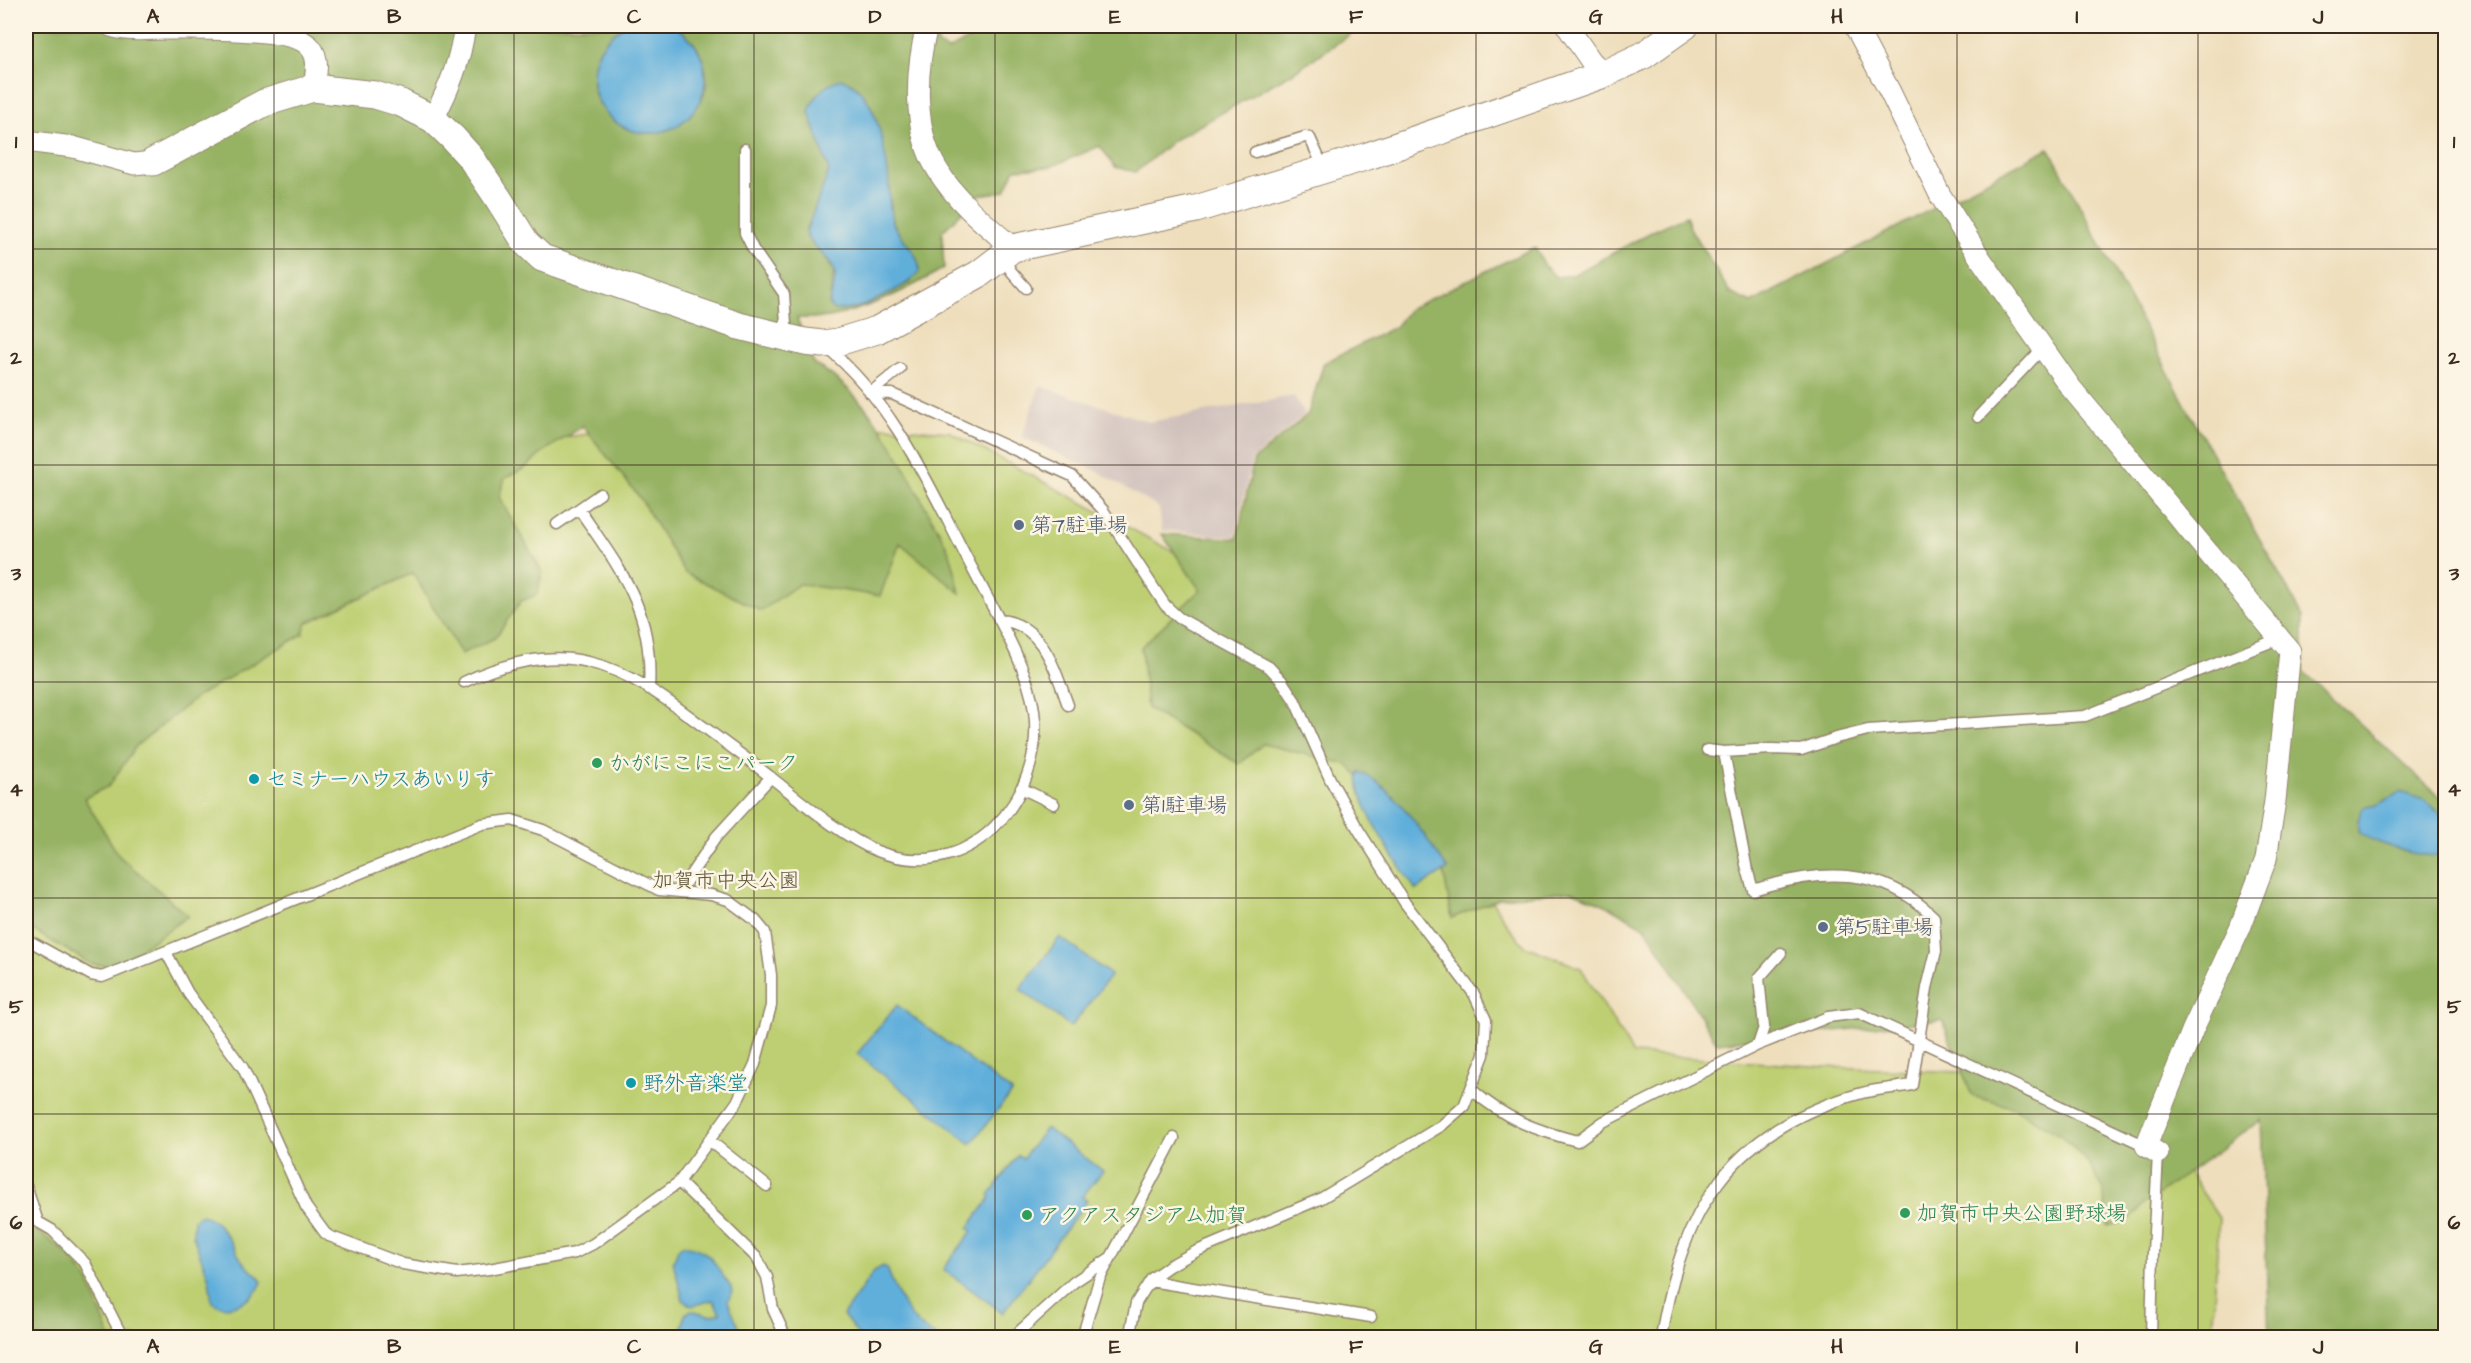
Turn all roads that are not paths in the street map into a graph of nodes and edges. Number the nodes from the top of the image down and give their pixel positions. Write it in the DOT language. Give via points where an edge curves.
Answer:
graph roads {
  1 [pos="111,26"];
  2 [pos="465,26"];
  3 [pos="927,26"];
  4 [pos="1567,26"];
  5 [pos="1685,26"];
  6 [pos="1855,26"];
  7 [pos="1604,74"];
  8 [pos="313,88"];
  9 [pos="433,119"];
  10 [pos="26,141"];
  11 [pos="745,149"];
  12 [pos="1255,152"];
  13 [pos="153,162"];
  14 [pos="1324,169"];
  15 [pos="1008,252"];
  16 [pos="1026,288"];
  17 [pos="787,338"];
  18 [pos="823,344"];
  19 [pos="2043,348"];
  20 [pos="900,369"];
  21 [pos="870,393"];
  22 [pos="1978,417"];
  23 [pos="600,494"];
  24 [pos="579,509"];
  25 [pos="556,524"];
  26 [pos="999,620"];
  27 [pos="2278,639"];
  28 [pos="464,682"];
  29 [pos="649,689"];
  30 [pos="1068,705"];
  31 [pos="1707,750"];
  32 [pos="1724,752"];
  33 [pos="771,777"];
  34 [pos="1021,788"];
  35 [pos="1054,804"];
  36 [pos="677,890"];
  37 [pos="26,939"];
  38 [pos="166,952"];
  39 [pos="1781,953"];
  40 [pos="1919,1039"];
  41 [pos="1758,1046"];
  42 [pos="1472,1090"];
  43 [pos="1174,1138"];
  44 [pos="709,1140"];
  45 [pos="2152,1150"];
  46 [pos="679,1182"];
  47 [pos="26,1186"];
  48 [pos="767,1186"];
  49 [pos="1110,1258"];
  50 [pos="1150,1281"];
  51 [pos="1371,1317"];
  52 [pos="123,1338"];
  53 [pos="786,1338"];
  54 [pos="1012,1338"];
  55 [pos="1082,1338"];
  56 [pos="1129,1338"];
  57 [pos="1661,1338"];
  58 [pos="2151,1338"];
  1 -- 8 [label="street" via="134,30 252,30 290,36 312,48 317,71"];
  2 -- 9 [label="street" via="460,58"];
  3 -- 15 [label="street" via="920,52 919,108 924,135 936,168"];
  4 -- 7 [label="street"];
  5 -- 7 [label="street" via="1644,55"];
  6 -- 19 [label="street" via="1940,195"];
  7 -- 14 [label="street"];
  8 -- 9 [label="street" via="375,95"];
  8 -- 13 [label="street" via="264,103"];
  9 -- 17 [label="street" via="471,158 526,243 542,258 739,326"];
  10 -- 13 [label="street" via="73,147 134,164"];
  11 -- 17 [label="lane" via="745,233 784,294"];
  12 -- 14 [label="lane" via="1310,138"];
  14 -- 15 [label="street" via="1196,209"];
  15 -- 16 [label="lane" via="1011,271"];
  15 -- 18 [label="street" via="979,274 876,330"];
  17 -- 18 [label="street"];
  18 -- 21 [label="lane"];
  19 -- 22 [label="lane"];
  19 -- 27 [label="street" via="2071,388"];
  20 -- 21 [label="lane"];
  21 -- 26 [label="lane" via="902,439"];
  21 -- 42 [label="lane" via="892,394 1072,476 1103,510 1165,605 1179,618 1269,667 1282,681 1368,847 1474,994 1485,1020 1485,1032 1484,1055"];
  23 -- 24 [label="lane"];
  24 -- 25 [label="lane"];
  24 -- 29 [label="lane" via="633,592 642,615 649,644"];
  26 -- 30 [label="lane" via="1014,621 1033,634 1051,659"];
  26 -- 34 [label="lane" via="1026,679 1034,711 1035,742"];
  27 -- 32 [label="lane" via="2085,716 1868,730 1802,750"];
  27 -- 45 [label="street" via="2289,651 2266,859 2240,928 2193,1029"];
  28 -- 29 [label="lane" via="510,665 554,659 588,662"];
  29 -- 33 [label="lane"];
  31 -- 32 [label="lane"];
  32 -- 40 [label="lane" via="1753,890 1810,876 1850,877 1885,883 1916,899 1934,917 1936,951"];
  33 -- 34 [label="lane" via="805,806 877,851 926,859 950,856 978,842 997,826"];
  33 -- 36 [label="lane" via="716,837"];
  34 -- 35 [label="lane"];
  36 -- 38 [label="lane" via="660,890 543,830 512,820 496,821"];
  36 -- 44 [label="lane" via="728,900 765,932 768,947 771,1006 755,1064 737,1102"];
  37 -- 38 [label="lane" via="91,975 102,977"];
  38 -- 46 [label="lane" via="188,993 243,1068 306,1207 328,1236 403,1264 457,1273 489,1269 575,1253"];
  39 -- 41 [label="lane" via="1759,978 1764,1027"];
  40 -- 41 [label="lane" via="1859,1013 1828,1017"];
  40 -- 45 [label="lane"];
  40 -- 57 [label="lane" via="1912,1085 1864,1092 1827,1105 1764,1138 1736,1161 1706,1198 1679,1255"];
  41 -- 42 [label="lane" via="1603,1122 1577,1141 1523,1125"];
  42 -- 50 [label="lane" via="1464,1106 1442,1126 1389,1160 1320,1199 1197,1251"];
  43 -- 49 [label="lane"];
  44 -- 46 [label="lane"];
  44 -- 48 [label="lane"];
  45 -- 58 [label="lane"];
  46 -- 53 [label="lane" via="757,1258"];
  47 -- 52 [label="lane" via="38,1222 85,1263"];
  49 -- 54 [label="lane" via="1074,1282"];
  49 -- 55 [label="lane" via="1099,1280"];
  50 -- 51 [label="lane"];
  50 -- 56 [label="lane" via="1136,1303"];
}
